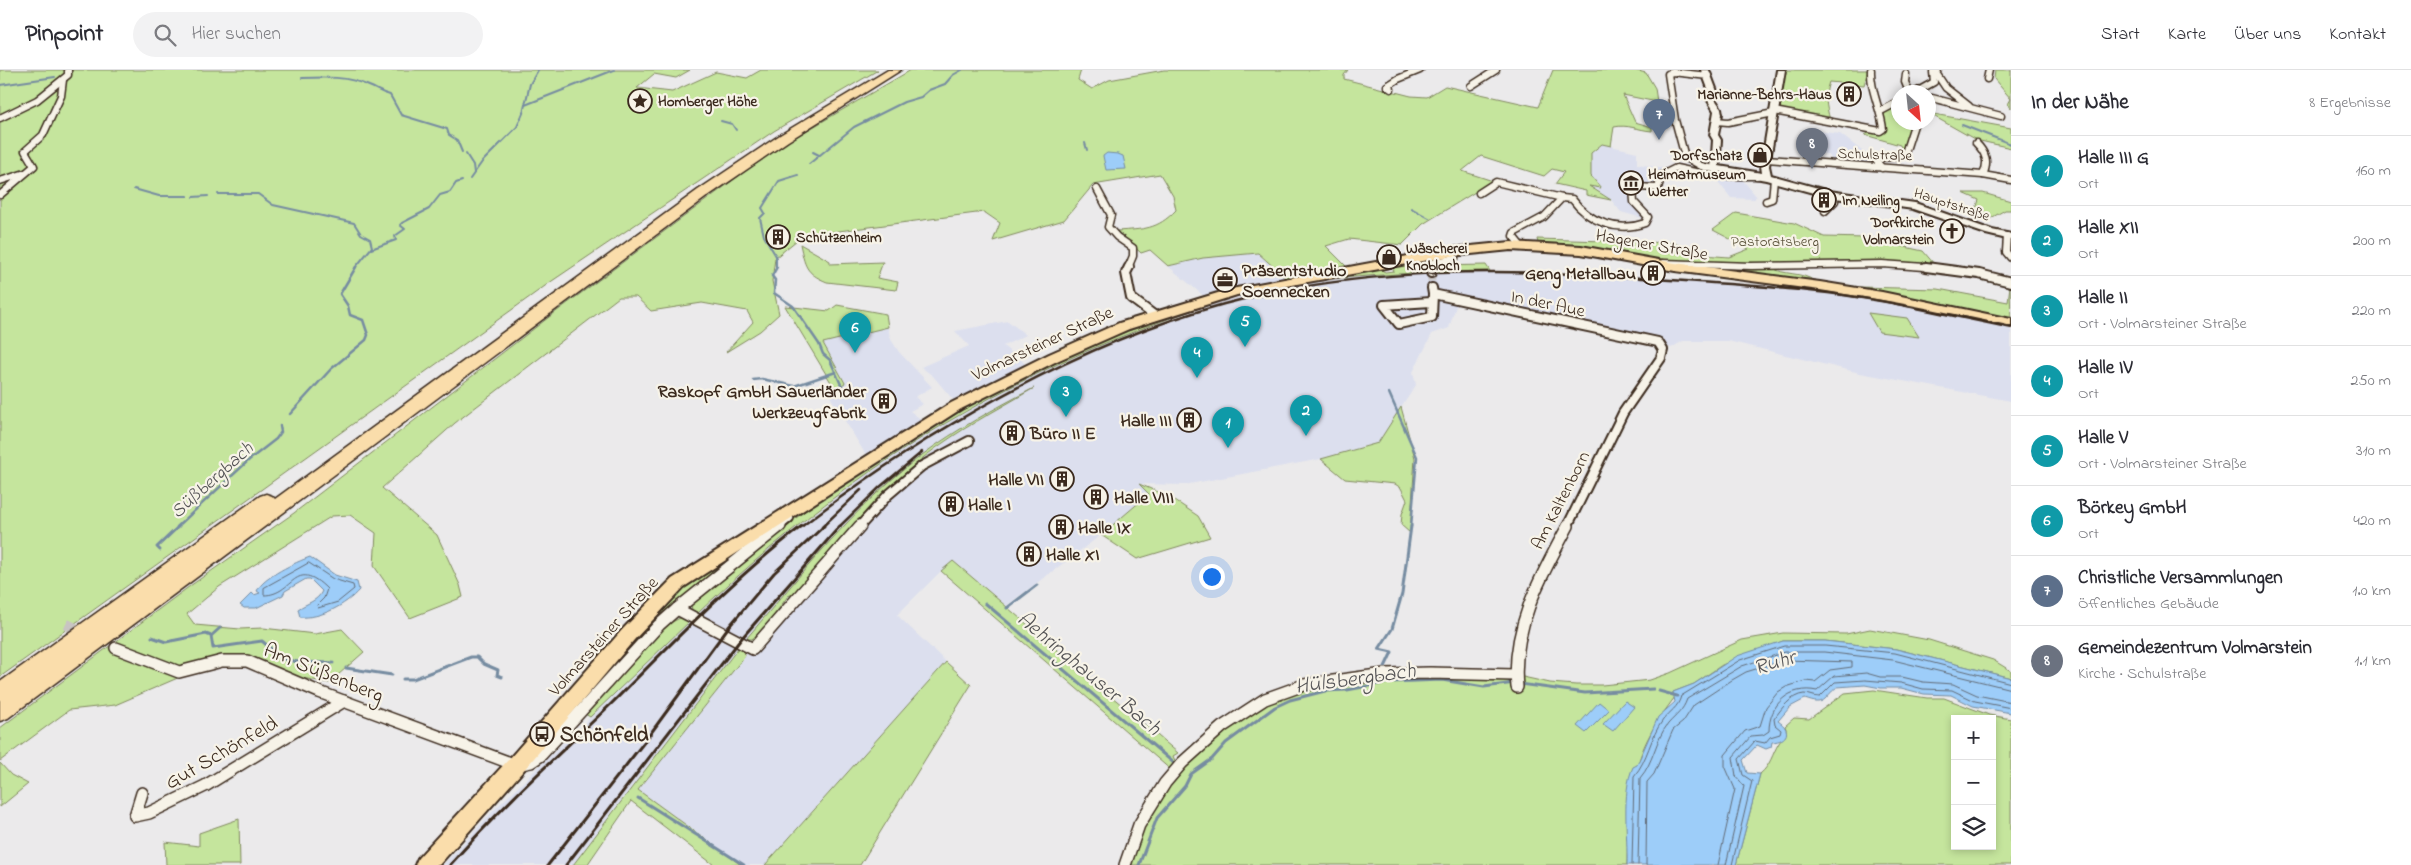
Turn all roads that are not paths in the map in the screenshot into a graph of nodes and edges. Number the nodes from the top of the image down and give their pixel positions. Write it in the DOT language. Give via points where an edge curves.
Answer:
graph roads {
  1 [pos="68,70"];
  2 [pos="884,70"];
  3 [pos="896,70"];
  4 [pos="1420,70"];
  5 [pos="1496,70"];
  6 [pos="1781,70"];
  7 [pos="1871,70"];
  8 [pos="1938,70"];
  9 [pos="1989,70"];
  10 [pos="1706,73"];
  11 [pos="1906,74"];
  12 [pos="1987,78"];
  13 [pos="63,80"];
  14 [pos="1906,85"];
  15 [pos="1930,85"];
  16 [pos="1471,86"];
  17 [pos="1391,89"];
  18 [pos="1936,99"];
  19 [pos="1891,106"];
  20 [pos="1970,108"];
  21 [pos="1881,111"];
  22 [pos="1774,112"];
  23 [pos="2001,116"];
  24 [pos="0,118"];
  25 [pos="1716,121"];
  26 [pos="1913,130"];
  27 [pos="1976,143"];
  28 [pos="1766,159"];
  29 [pos="1882,168"];
  30 [pos="1718,170"];
  31 [pos="28,173"];
  32 [pos="1983,175"];
  33 [pos="1757,176"];
  34 [pos="1771,178"];
  35 [pos="2011,180"];
  36 [pos="0,181"];
  37 [pos="704,187"];
  38 [pos="1097,189"];
  39 [pos="1479,193"];
  40 [pos="1834,195"];
  41 [pos="0,196"];
  42 [pos="1562,198"];
  43 [pos="1766,201"];
  44 [pos="1825,211"];
  45 [pos="2009,237"];
  46 [pos="1521,246"];
  47 [pos="1451,252"];
  48 [pos="2011,258"];
  49 [pos="1659,264"];
  50 [pos="1431,273"];
  51 [pos="1316,277"];
  52 [pos="2011,282"];
  53 [pos="1432,295"];
  54 [pos="1155,316"];
  55 [pos="2011,323"];
  56 [pos="1658,342"];
  57 [pos="969,441"];
  58 [pos="809,500"];
  59 [pos="677,609"];
  60 [pos="116,648"];
  61 [pos="1514,675"];
  62 [pos="1517,688"];
  63 [pos="0,694"];
  64 [pos="344,701"];
  65 [pos="0,712"];
  66 [pos="516,765"];
  67 [pos="142,793"];
  68 [pos="425,865"];
  69 [pos="1125,865"];
  1 -- 13 [label="street"];
  2 -- 37 [label="highway" via="781,130"];
  3 -- 37 [label="highway"];
  4 -- 17 [label="street" via="1391,81 1387,86"];
  5 -- 16 [label="street"];
  6 -- 22 [label="street"];
  7 -- 21 [label="street" via="1871,89"];
  8 -- 15 [label="street" via="1934,72"];
  8 -- 20 [label="street" via="1937,76 1945,88"];
  9 -- 12 [label="street"];
  10 -- 25 [label="street" via="1714,94 1711,97 1716,107"];
  10 -- 30 [label="street" via="1668,74 1685,157 1701,166"];
  11 -- 14 [label="street"];
  13 -- 24 [label="street" via="30,104"];
  13 -- 31 [label="street" via="61,96 43,135 24,151 34,166"];
  18 -- 20 [label="street"];
  19 -- 21 [label="street"];
  20 -- 23 [label="street"];
  21 -- 22 [label="street" via="1883,128 1880,131"];
  22 -- 25 [label="street" via="1728,122"];
  22 -- 28 [label="street"];
  25 -- 30 [label="street" via="1717,152 1713,167"];
  26 -- 29 [label="street" via="1904,153 1874,158"];
  27 -- 32 [label="street" via="1988,162"];
  28 -- 29 [label="street, Schulstraße"];
  28 -- 34 [label="street" via="1765,174"];
  29 -- 32 [label="street, Schulstraße"];
  30 -- 33 [label="street, Hauptstraße"];
  31 -- 36 [label="street"];
  31 -- 41 [label="street"];
  32 -- 35 [label="street, Schulstraße"];
  33 -- 34 [label="street, Hauptstraße"];
  33 -- 42 [label="street" via="1722,176 1671,169 1662,175 1658,188 1634,188 1634,202 1648,217 1645,223 1637,226 1593,219 1582,212 1572,199"];
  34 -- 40 [label="street, Hauptstraße"];
  34 -- 43 [label="street" via="1772,199"];
  37 -- 63 [label="highway"];
  37 -- 65 [label="highway"];
  38 -- 54 [label="street" via="1111,215 1108,228 1133,248 1126,273 1131,298"];
  39 -- 42 [label="street" via="1496,182"];
  40 -- 44 [label="street" via="1835,202"];
  40 -- 45 [label="street, Hauptstraße" via="1914,206"];
  42 -- 46 [label="street" via="1544,217 1514,233"];
  45 -- 48 [label="street, Hauptstraße" via="2006,252"];
  46 -- 47 [label="main road, Hagener Straße"];
  46 -- 49 [label="main road, Hagener Straße" via="1581,250"];
  47 -- 50 [label="street" via="1456,258 1432,263"];
  47 -- 51 [label="main road, Hagener Straße"];
  49 -- 52 [label="street" via="1738,266 1866,262 1963,271"];
  49 -- 55 [label="main road, Hagener Straße" via="1864,293"];
  51 -- 54 [label="main road, Volmarsteiner Straße" via="1235,292"];
  53 -- 53 [label="street, In der Aue" via="1432,317 1399,324 1384,305"];
  53 -- 56 [label="street, In der Aue"];
  54 -- 58 [label="main road, Volmarsteiner Straße" via="1093,339 956,406"];
  56 -- 61 [label="street, Am Kaltenborn" via="1663,350 1661,358 1622,415 1541,576 1528,610"];
  57 -- 59 [label="street, Volmarsteiner Straße" via="922,466 888,495 753,649"];
  58 -- 59 [label="street, Volmarsteiner Straße"];
  58 -- 66 [label="main road, Volmarsteiner Straße" via="678,583 628,635"];
  59 -- 66 [label="street, Volmarsteiner Straße" via="540,756"];
  60 -- 64 [label="street, Am Süßenberg" via="178,672 222,661 247,661"];
  61 -- 62 [label="street, Am Kaltenborn"];
  61 -- 69 [label="street" via="1375,674 1289,689 1258,702 1214,733 1176,771 1138,826"];
  64 -- 66 [label="street, Am Süßenberg"];
  64 -- 67 [label="street, Gut Schönfeld" via="204,786 150,813 134,816"];
  66 -- 68 [label="main road, Volmarsteiner Straße"];
}
